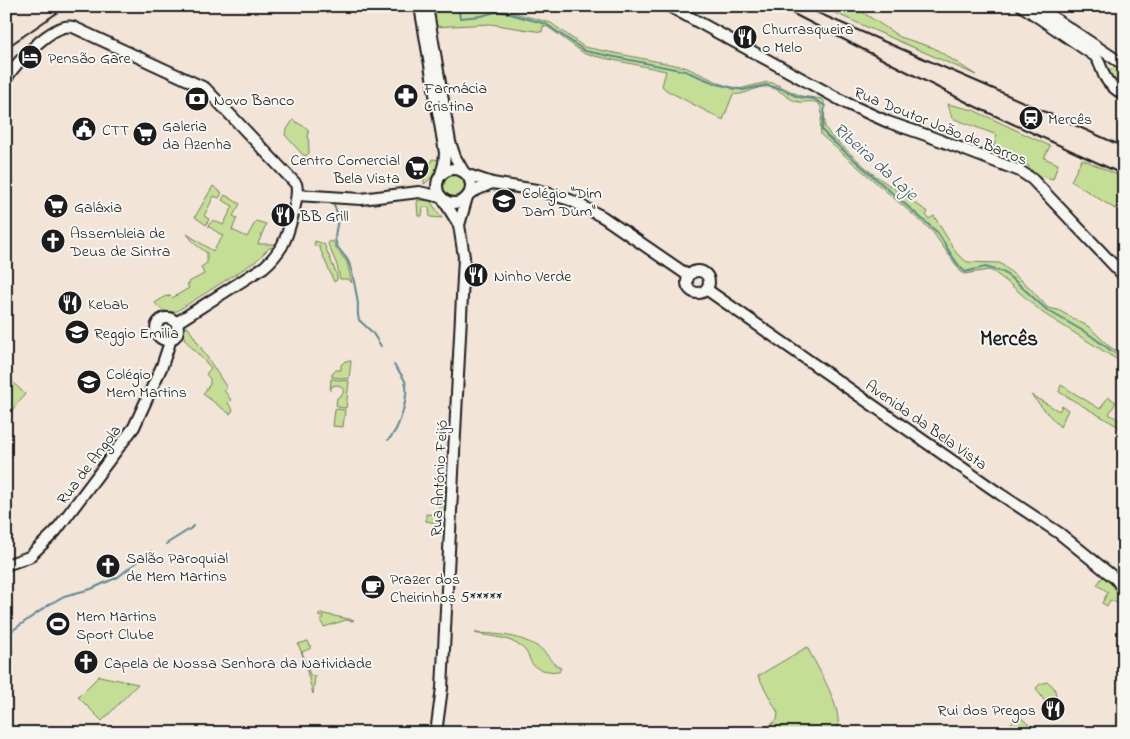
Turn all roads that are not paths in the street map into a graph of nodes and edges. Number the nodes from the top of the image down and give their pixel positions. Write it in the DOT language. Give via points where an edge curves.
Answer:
graph roads {
  1 [pos="420,6"];
  2 [pos="427,6"];
  3 [pos="669,6"];
  4 [pos="1022,6"];
  5 [pos="1036,6"];
  6 [pos="1122,64"];
  7 [pos="1104,76"];
  8 [pos="6,79"];
  9 [pos="1124,95"];
  10 [pos="466,173"];
  11 [pos="440,175"];
  12 [pos="492,183"];
  13 [pos="296,184"];
  14 [pos="415,192"];
  15 [pos="297,195"];
  16 [pos="468,195"];
  17 [pos="330,197"];
  18 [pos="442,198"];
  19 [pos="460,225"];
  20 [pos="689,276"];
  21 [pos="1124,276"];
  22 [pos="706,289"];
  23 [pos="176,323"];
  24 [pos="159,337"];
  25 [pos="171,339"];
  26 [pos="165,356"];
  27 [pos="6,565"];
  28 [pos="1124,590"];
  29 [pos="436,733"];
  1 -- 11 [label="street" via="445,154"];
  2 -- 10 [label="street" via="450,142"];
  3 -- 21 [label="street, Rua Doutor João de Barros" via="848,104 1032,179"];
  4 -- 7 [label="street" via="1095,56"];
  5 -- 6 [label="street"];
  6 -- 7 [label="street" via="1111,66"];
  7 -- 9 [label="street"];
  8 -- 13 [label="street" via="34,47 65,26 73,27 205,88"];
  10 -- 11 [label="street" via="454,168"];
  10 -- 12 [label="street"];
  10 -- 16 [label="street" via="471,184"];
  11 -- 14 [label="street"];
  11 -- 18 [label="street" via="437,189"];
  12 -- 16 [label="street"];
  12 -- 20 [label="street" via="537,190 570,200 603,217"];
  13 -- 15 [label="street"];
  13 -- 17 [label="street"];
  14 -- 17 [label="street" via="370,199"];
  14 -- 18 [label="street"];
  15 -- 17 [label="street"];
  15 -- 23 [label="street" via="286,236 271,261"];
  16 -- 18 [label="street" via="452,203"];
  16 -- 19 [label="street, Rua António Feijó"];
  18 -- 19 [label="street, Rua António Feijó"];
  19 -- 29 [label="street, Rua António Feijó" via="464,257 442,688"];
  20 -- 22 [label="street" via="688,286 692,291 701,293"];
  20 -- 22 [label="street" via="696,271 705,274 709,280"];
  22 -- 28 [label="street, Avenida da Bela Vista" via="1059,533 1116,579"];
  23 -- 24 [label="street" via="169,318 160,320 156,328"];
  23 -- 25 [label="street" via="177,333"];
  24 -- 25 [label="street"];
  24 -- 26 [label="street"];
  25 -- 26 [label="street, Rua de Angola"];
  26 -- 27 [label="street, Rua de Angola" via="136,424 55,532 29,557"];
}
